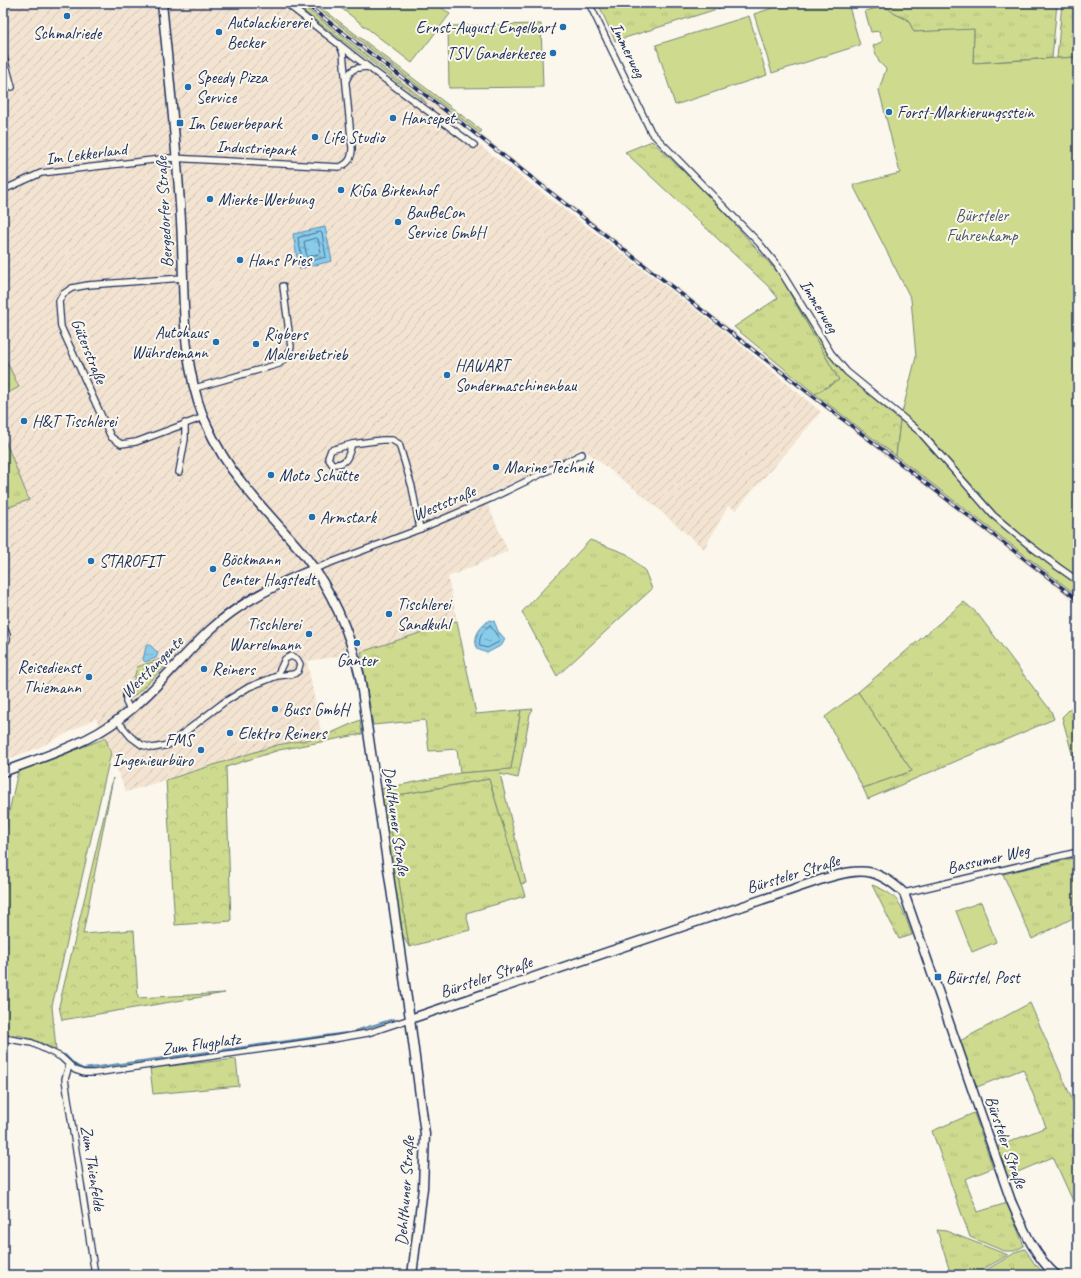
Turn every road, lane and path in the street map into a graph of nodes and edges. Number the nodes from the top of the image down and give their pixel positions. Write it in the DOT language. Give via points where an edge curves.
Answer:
graph roads {
  1 [pos="162,3"];
  2 [pos="286,3"];
  3 [pos="589,3"];
  4 [pos="340,44"];
  5 [pos="3,54"];
  6 [pos="368,66"];
  7 [pos="346,83"];
  8 [pos="12,87"];
  9 [pos="474,145"];
  10 [pos="177,158"];
  11 [pos="3,190"];
  12 [pos="183,278"];
  13 [pos="283,286"];
  14 [pos="195,388"];
  15 [pos="204,417"];
  16 [pos="185,423"];
  17 [pos="352,444"];
  18 [pos="582,454"];
  19 [pos="179,472"];
  20 [pos="420,529"];
  21 [pos="314,569"];
  22 [pos="1078,581"];
  23 [pos="3,630"];
  24 [pos="3,643"];
  25 [pos="277,676"];
  26 [pos="126,694"];
  27 [pos="130,710"];
  28 [pos="118,720"];
  29 [pos="3,772"];
  30 [pos="1078,852"];
  31 [pos="904,894"];
  32 [pos="410,1019"];
  33 [pos="3,1038"];
  34 [pos="69,1066"];
  35 [pos="95,1275"];
  36 [pos="412,1275"];
  37 [pos="1056,1275"];
  1 -- 10 [label="street, Bergedorfer Straße"];
  2 -- 4 [label="street"];
  3 -- 22 [label="street, Immerweg" via="651,132 759,243 777,265 831,353 847,372 920,433 994,515 1025,542"];
  4 -- 6 [label="street"];
  4 -- 7 [label="street, Industriepark"];
  5 -- 8 [label="street"];
  6 -- 7 [label="street" via="356,68 349,73"];
  6 -- 9 [label="street"];
  7 -- 10 [label="street, Industriepark" via="352,155 345,165 338,167"];
  10 -- 11 [label="street, Im Lekkerland" via="41,173"];
  10 -- 12 [label="street, Bergedorfer Straße"];
  12 -- 14 [label="street, Bergedorfer Straße" via="186,338"];
  12 -- 16 [label="street, Güterstraße" via="72,288 63,294 59,301 59,312 66,340 111,437 121,444 136,442"];
  13 -- 14 [label="street" via="291,347 287,356 279,364"];
  14 -- 15 [label="street, Bergedorfer Straße"];
  15 -- 16 [label="street, Güterstraße"];
  15 -- 21 [label="street, Dehlthuner Straße" via="213,439 242,484 289,536"];
  16 -- 19 [label="street"];
  17 -- 17 [label="street" via="331,450 328,458 332,464 340,464 346,460"];
  17 -- 20 [label="street" via="392,440 398,444 412,487"];
  18 -- 20 [label="street, Weststraße" via="492,498"];
  20 -- 21 [label="street, Weststraße"];
  21 -- 27 [label="street, Westtangente" via="267,590 240,606 210,630"];
  21 -- 32 [label="street, Dehlthuner Straße" via="338,610 355,656 360,678"];
  23 -- 24 [label="street" via="7,635 7,640"];
  25 -- 28 [label="street" via="223,703 168,745 153,748 142,745 131,737"];
  26 -- 27 [label="street"];
  27 -- 28 [label="street, Westtangente"];
  28 -- 29 [label="street, Westtangente" via="62,750"];
  30 -- 31 [label="street, Bassumer Weg"];
  31 -- 32 [label="street, Bürsteler Straße" via="885,878 873,873 845,872"];
  31 -- 37 [label="street, Bürsteler Straße" via="1011,1201 1038,1256"];
  32 -- 34 [label="street, Zum Flugplatz" via="368,1033 333,1039 94,1073 84,1073"];
  32 -- 36 [label="street, Dehlthuner Straße" via="425,1150"];
  33 -- 34 [label="street, Zum Flugplatz" via="32,1043 61,1058"];
  34 -- 35 [label="street, Zum Thienfelde" via="65,1079"];
}
